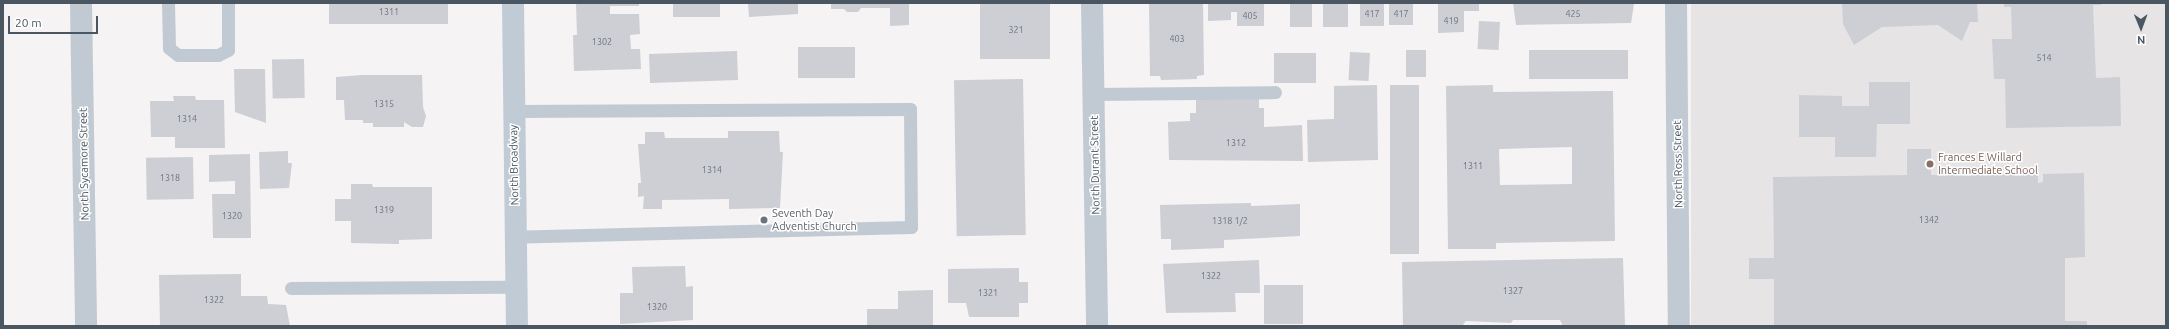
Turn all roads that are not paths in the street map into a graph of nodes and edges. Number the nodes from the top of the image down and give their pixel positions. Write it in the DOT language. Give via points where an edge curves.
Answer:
graph roads {
  1 [pos="81,3"];
  2 [pos="168,3"];
  3 [pos="228,3"];
  4 [pos="513,3"];
  5 [pos="1092,3"];
  6 [pos="1676,3"];
  7 [pos="1275,92"];
  8 [pos="1094,94"];
  9 [pos="514,111"];
  10 [pos="515,237"];
  11 [pos="516,287"];
  12 [pos="291,288"];
  13 [pos="86,326"];
  14 [pos="517,326"];
  15 [pos="1097,326"];
  16 [pos="1680,326"];
  1 -- 13 [label="street, North Sycamore Street"];
  2 -- 3 [label="lane" via="169,48 178,55 218,55 228,50"];
  4 -- 9 [label="main road, North Broadway"];
  5 -- 8 [label="street, North Durant Street"];
  6 -- 16 [label="street, North Ross Street"];
  7 -- 8 [label="lane"];
  8 -- 15 [label="street, North Durant Street"];
  9 -- 10 [label="main road, North Broadway"];
  9 -- 10 [label="lane" via="910,109 911,226"];
  10 -- 11 [label="main road, North Broadway"];
  11 -- 12 [label="lane"];
  11 -- 14 [label="main road, North Broadway"];
}
